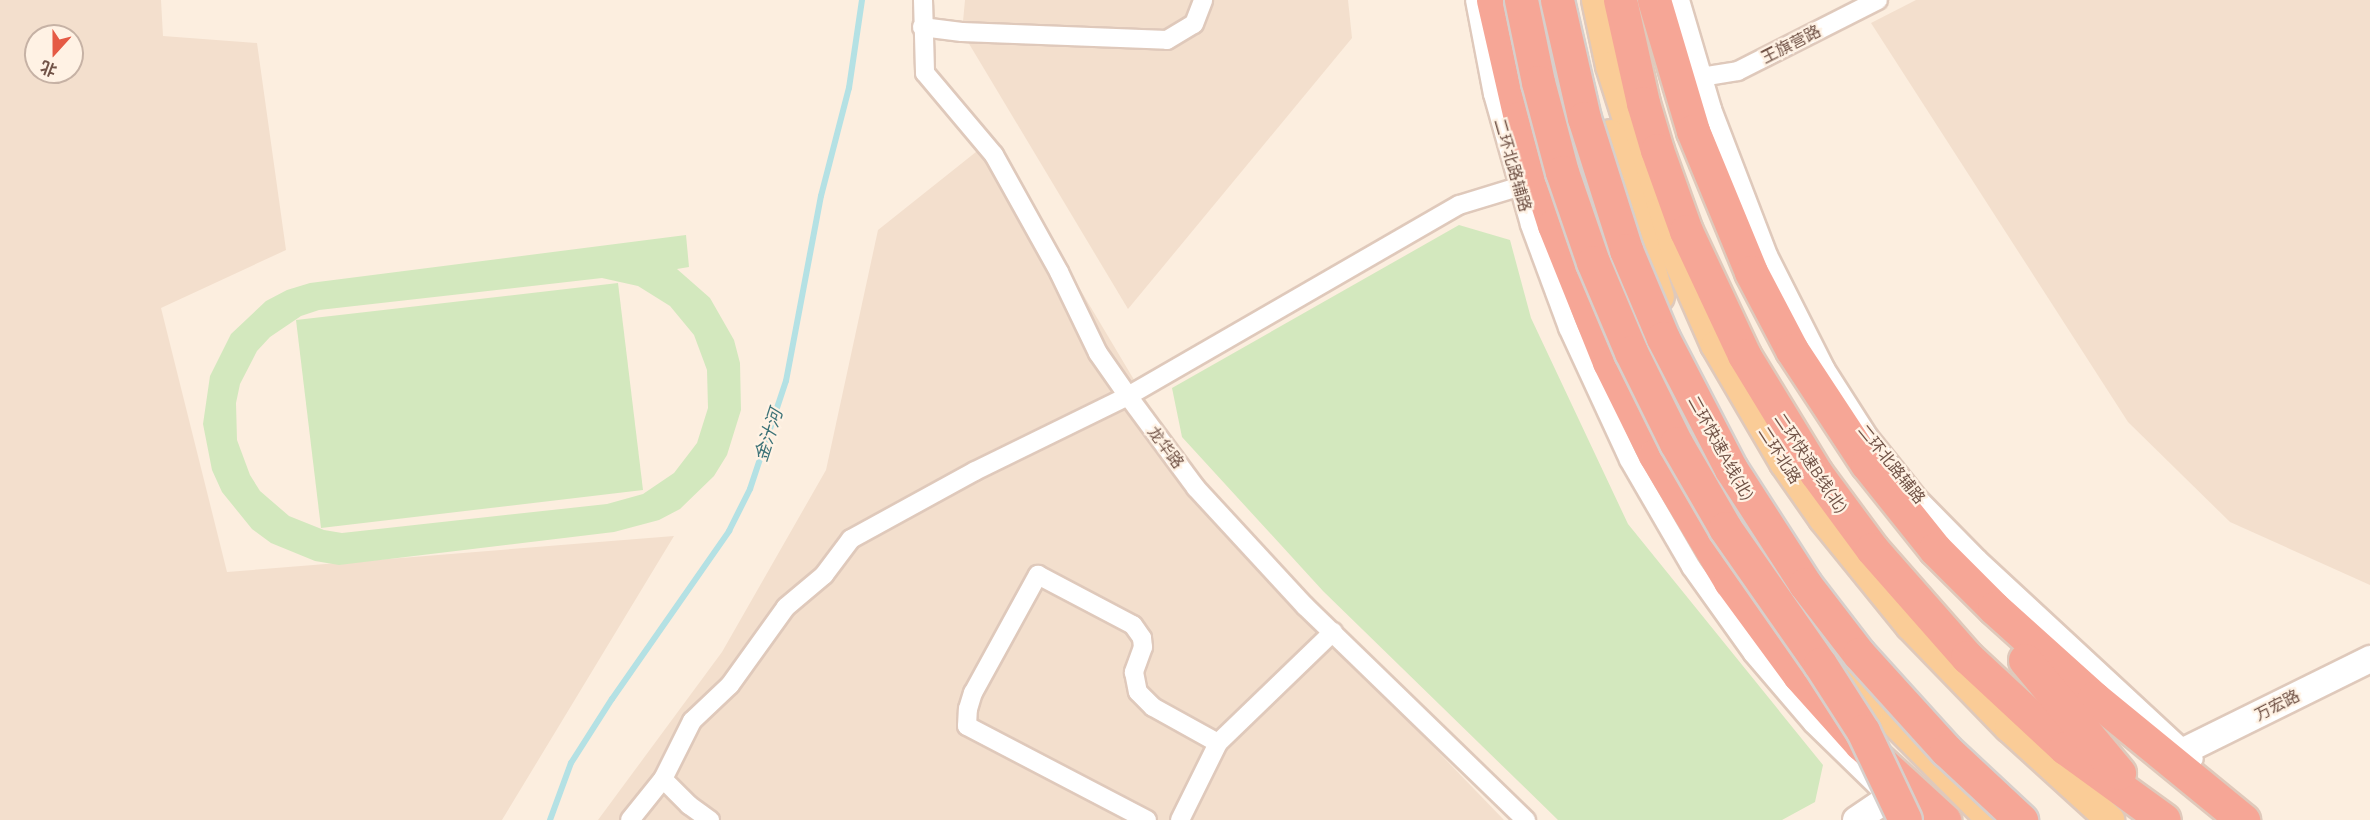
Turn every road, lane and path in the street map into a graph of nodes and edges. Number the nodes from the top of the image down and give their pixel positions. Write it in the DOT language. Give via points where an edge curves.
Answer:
graph roads {
  1 [pos="923,0"];
  2 [pos="1203,0"];
  3 [pos="1475,0"];
  4 [pos="1493,0"];
  5 [pos="1521,0"];
  6 [pos="1557,0"];
  7 [pos="1581,0"];
  8 [pos="1596,0"];
  9 [pos="1620,0"];
  10 [pos="1654,0"];
  11 [pos="1680,0"];
  12 [pos="1878,0"];
  13 [pos="922,27"];
  14 [pos="1701,77"];
  15 [pos="1518,187"];
  16 [pos="1128,396"];
  17 [pos="1910,519"];
  18 [pos="1333,632"];
  19 [pos="2370,659"];
  20 [pos="1218,743"];
  21 [pos="2184,751"];
  22 [pos="663,779"];
  23 [pos="1897,809"];
  24 [pos="630,820"];
  25 [pos="710,820"];
  26 [pos="1148,820"];
  27 [pos="1180,820"];
  28 [pos="1526,820"];
  29 [pos="1856,820"];
  30 [pos="1915,820"];
  31 [pos="1944,820"];
  32 [pos="1991,820"];
  33 [pos="2021,820"];
  34 [pos="2110,820"];
  35 [pos="2154,820"];
  36 [pos="2164,820"];
  37 [pos="2243,820"];
  38 [pos="2262,820"];
  1 -- 13 [label="street, 龙华路"];
  2 -- 13 [label="street" via="1194,24 1167,40"];
  3 -- 15 [label="street, 二环北路辅路" via="1493,94"];
  4 -- 31 [label="highway" via="1508,73 1570,271 1654,454 1694,524 1784,656 1861,744"];
  5 -- 23 [label="highway, bridge" via="1562,172 1593,262 1631,352 1676,443 1725,528 1849,708 1879,762"];
  6 -- 33 [label="highway, 二环快速A线(北), bridge" via="1584,118 1622,239 1668,347 1731,469 1805,584 1859,654 1946,750"];
  7 -- 32 [label="main road" via="1616,155 1653,275 1697,393 1742,492 1796,588 1859,680 1932,764"];
  8 -- 34 [label="main road, 二环北路" via="1610,66 1657,213 1715,345 1784,464 1910,626 2009,728"];
  9 -- 36 [label="highway, 二环快速B线(北)" via="1643,103 1686,231 1744,355 1809,464 1872,549 1967,657 2057,741"];
  10 -- 17 [label="highway" via="1693,131 1760,291 1818,392"];
  11 -- 14 [label="street, 二环北路辅路"];
  12 -- 14 [label="street, 王旗营路" via="1738,71"];
  13 -- 16 [label="street, 龙华路" via="925,73 994,155 1059,272 1098,353"];
  14 -- 21 [label="street, 二环北路辅路" via="1737,180 1782,284 1825,368 1869,437 1918,498 1978,559"];
  15 -- 16 [label="street" via="1459,205"];
  15 -- 23 [label="street, 二环北路辅路" via="1588,375 1670,534 1773,679 1826,739"];
  16 -- 18 [label="street, 龙华路" via="1196,488"];
  16 -- 22 [label="street" via="975,471 851,539 824,575 786,607 730,685 692,721"];
  17 -- 35 [label="highway" via="2106,756"];
  17 -- 37 [label="highway" via="2026,639"];
  18 -- 20 [label="street"];
  18 -- 28 [label="street, 龙华路"];
  19 -- 21 [label="street, 万宏路"];
  20 -- 26 [label="street" via="1153,707 1138,693 1134,672 1143,647 1133,625 1038,575 972,693 968,726"];
  20 -- 27 [label="street"];
  21 -- 38 [label="street, 二环北路辅路"];
  22 -- 24 [label="street"];
  22 -- 25 [label="street"];
  23 -- 29 [label="street"];
  23 -- 30 [label="street, 二环北路辅路"];
}
